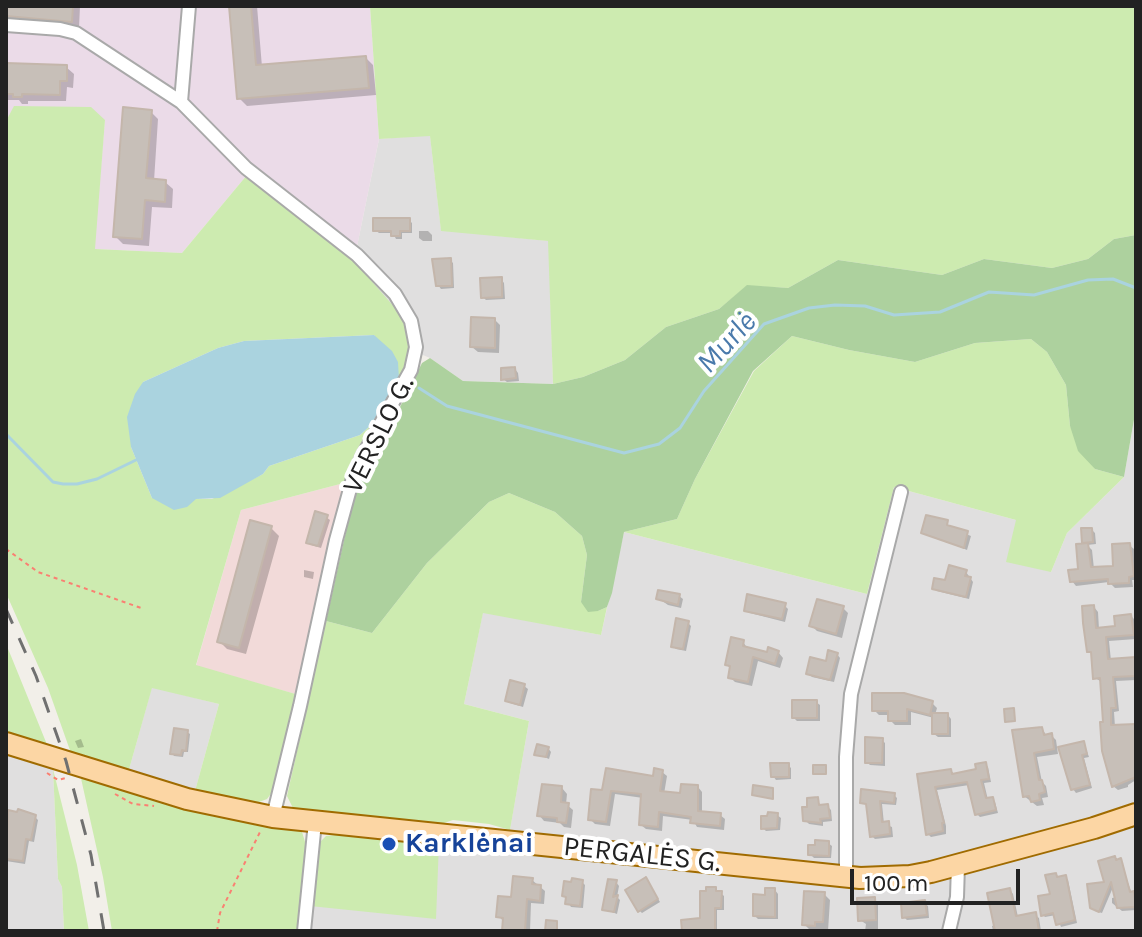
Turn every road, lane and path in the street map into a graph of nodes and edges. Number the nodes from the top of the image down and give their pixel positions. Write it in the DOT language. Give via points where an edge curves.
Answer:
graph roads {
  1 [pos="189,6"];
  2 [pos="6,25"];
  3 [pos="181,102"];
  4 [pos="901,492"];
  5 [pos="6,549"];
  6 [pos="144,609"];
  7 [pos="6,743"];
  8 [pos="1136,814"];
  9 [pos="273,817"];
  10 [pos="315,822"];
  11 [pos="958,865"];
  12 [pos="846,876"];
  13 [pos="217,931"];
  14 [pos="304,931"];
  15 [pos="949,931"];
  1 -- 3 [label="street"];
  2 -- 3 [label="street, VERSLO G." via="76,33"];
  3 -- 9 [label="street, VERSLO G." via="246,168 357,255 399,301 415,340 404,386 353,478"];
  4 -- 12 [label="street" via="851,694"];
  5 -- 6 [label="path" via="38,572"];
  7 -- 9 [label="main road, PERGALĖS G." via="187,799"];
  8 -- 11 [label="main road, PERGALĖS G."];
  9 -- 10 [label="main road, PERGALĖS G."];
  9 -- 13 [label="path" via="259,832 220,913"];
  10 -- 12 [label="main road, PERGALĖS G."];
  10 -- 14 [label="street"];
  11 -- 12 [label="main road, PERGALĖS G." via="910,876"];
  11 -- 15 [label="street"];
}
